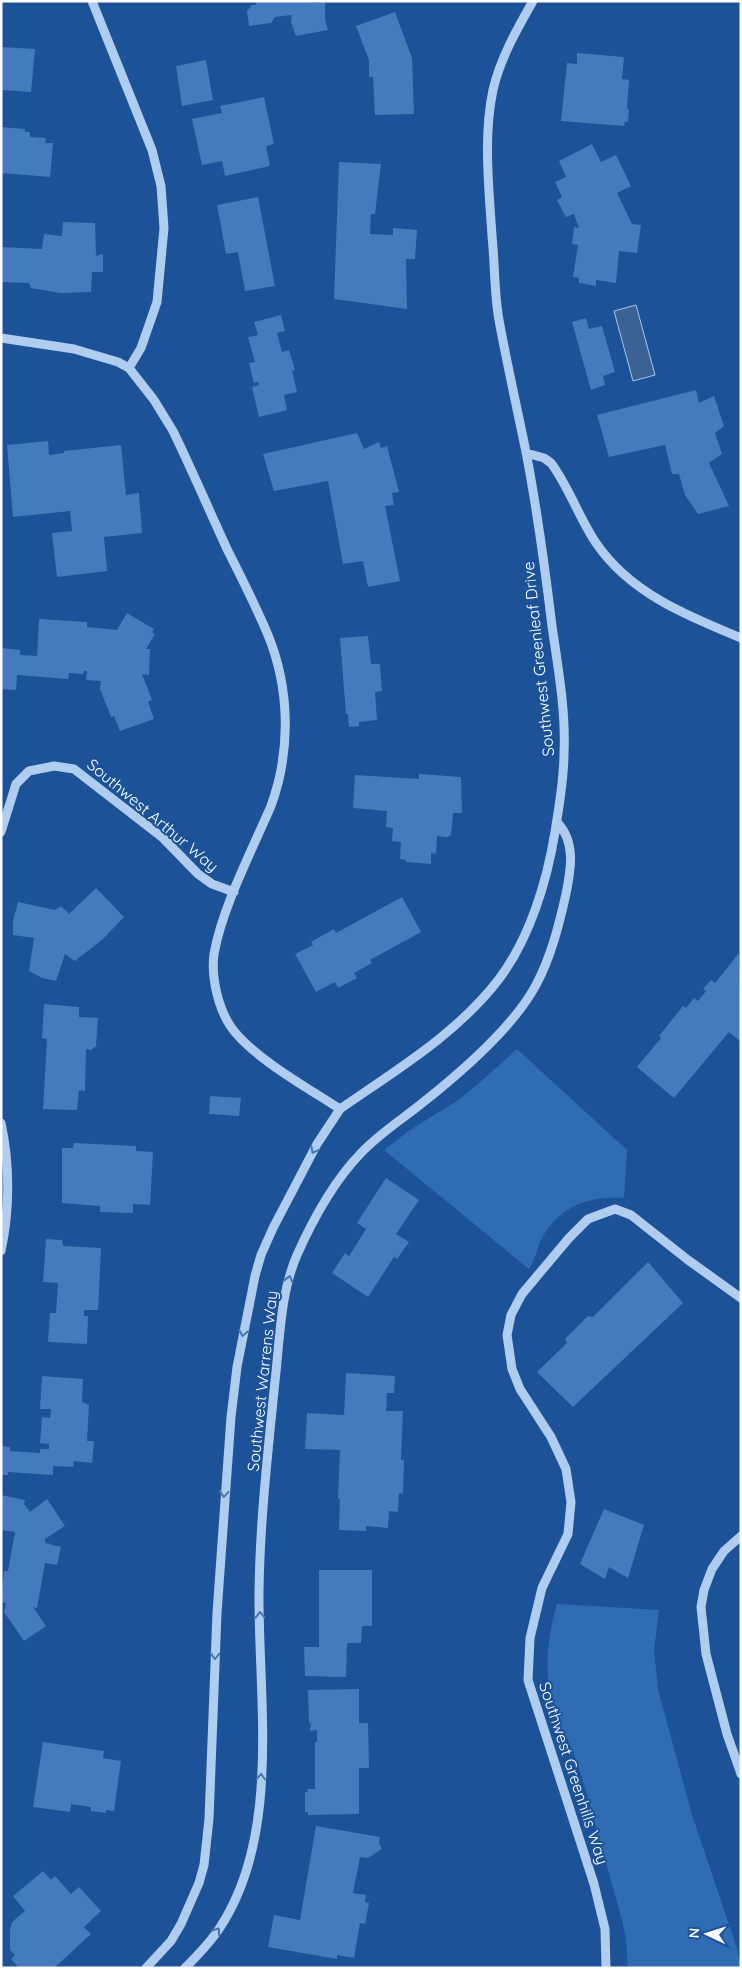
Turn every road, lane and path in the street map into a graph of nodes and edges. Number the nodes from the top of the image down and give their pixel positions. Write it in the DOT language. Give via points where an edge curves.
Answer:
graph roads {
  1 [pos="92,1"];
  2 [pos="533,1"];
  3 [pos="1,338"];
  4 [pos="129,368"];
  5 [pos="526,453"];
  6 [pos="741,638"];
  7 [pos="556,822"];
  8 [pos="1,832"];
  9 [pos="234,892"];
  10 [pos="340,1108"];
  11 [pos="1,1123"];
  12 [pos="1,1251"];
  13 [pos="741,1298"];
  14 [pos="741,1536"];
  15 [pos="741,1774"];
  16 [pos="146,1968"];
  17 [pos="185,1968"];
  18 [pos="606,1968"];
  1 -- 4 [label="street" via="152,150 161,186 164,228 158,302 141,348"];
  2 -- 5 [label="street, Southwest Greenleaf Drive" via="518,27 493,90 487,166 498,318"];
  3 -- 4 [label="street" via="74,349"];
  4 -- 9 [label="street" via="173,431 268,636 283,686 286,736 278,786"];
  5 -- 6 [label="street" via="551,463 597,544 638,586 683,614"];
  5 -- 7 [label="street, Southwest Greenleaf Drive" via="544,561 562,710 564,774"];
  7 -- 10 [label="street, Southwest Greenleaf Drive" via="544,885 517,950 501,977 450,1030"];
  17 -- 7 [label="street, Southwest Warrens Way, one-way" via="203,1950 231,1908 249,1859 259,1813 262,1757 261,1541 288,1280 301,1245 343,1173 377,1137 486,1047 523,1006 536,985 557,933 570,874 568,839"];
  8 -- 9 [label="street, Southwest Arthur Way" via="16,784 29,771 54,766 74,769 163,838 198,874 212,884"];
  9 -- 10 [label="street" via="214,956 214,975 222,1010 231,1027 257,1052 279,1070"];
  10 -- 16 [label="street, Southwest Warrens Way, one-way" via="317,1144 273,1228 261,1255 251,1294 230,1426 204,1865 200,1883 181,1924 171,1941"];
  11 -- 12 [label="street" via="8,1190"];
  13 -- 18 [label="street, Southwest Greenhills Way" via="632,1214 615,1209 588,1219 568,1238 522,1294 511,1315 507,1335 512,1369 566,1469 571,1502 568,1534 542,1588 534,1621 528,1680 594,1884 605,1929"];
  14 -- 15 [label="street" via="724,1551 712,1569 701,1607 706,1654"];
}
